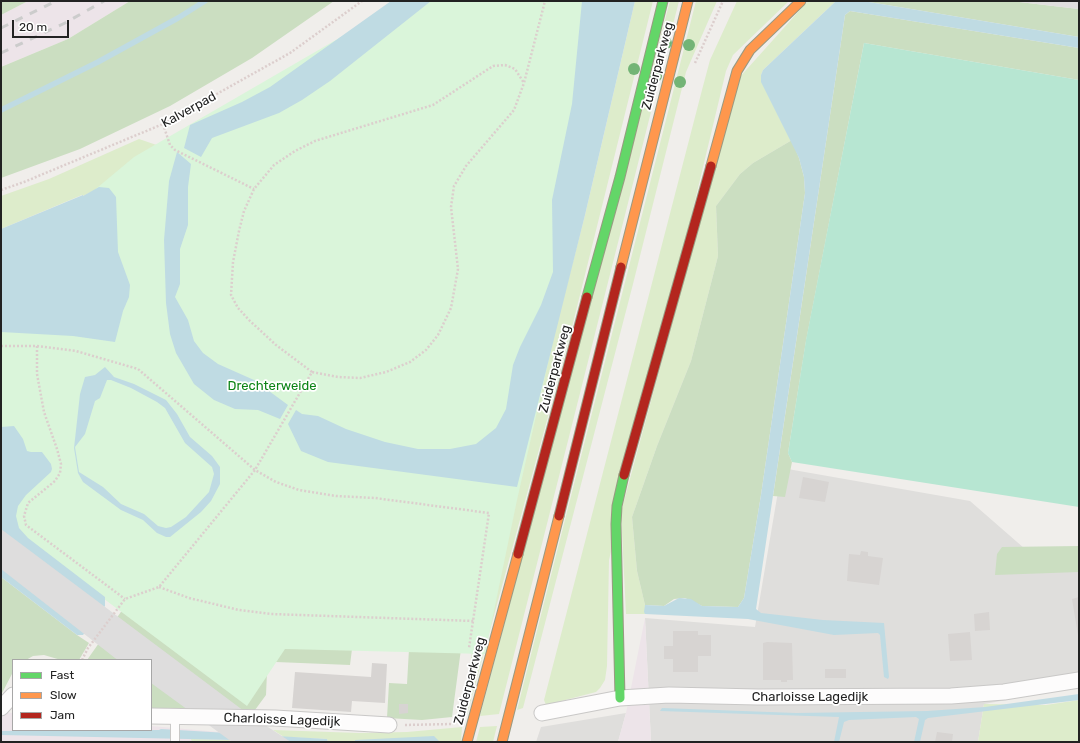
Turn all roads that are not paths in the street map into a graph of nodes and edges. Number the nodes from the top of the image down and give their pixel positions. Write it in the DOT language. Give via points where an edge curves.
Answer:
graph roads {
  1 [pos="663,1"];
  2 [pos="688,1"];
  3 [pos="801,1"];
  4 [pos="1079,680"];
  5 [pos="12,696"];
  6 [pos="620,698"];
  7 [pos="1,708"];
  8 [pos="542,713"];
  9 [pos="1,715"];
  10 [pos="12,715"];
  11 [pos="152,716"];
  12 [pos="175,722"];
  13 [pos="389,725"];
  14 [pos="175,741"];
  15 [pos="467,742"];
  16 [pos="502,742"];
  1 -- 15 [label="main road, Zuiderparkweg" via="618,185"];
  2 -- 16 [label="main road, Zuiderparkweg"];
  3 -- 6 [label="main road" via="750,50 737,71 625,468 616,524"];
  4 -- 6 [label="street, Charloisse Lagedijk" via="1004,692 951,696 758,697 669,694"];
  5 -- 7 [label="street"];
  6 -- 8 [label="street, Charloisse Lagedijk"];
  9 -- 10 [label="street"];
  11 -- 12 [label="street, Charloisse Lagedijk"];
  12 -- 13 [label="street, Charloisse Lagedijk" via="275,718"];
  12 -- 14 [label="lane"];
}
